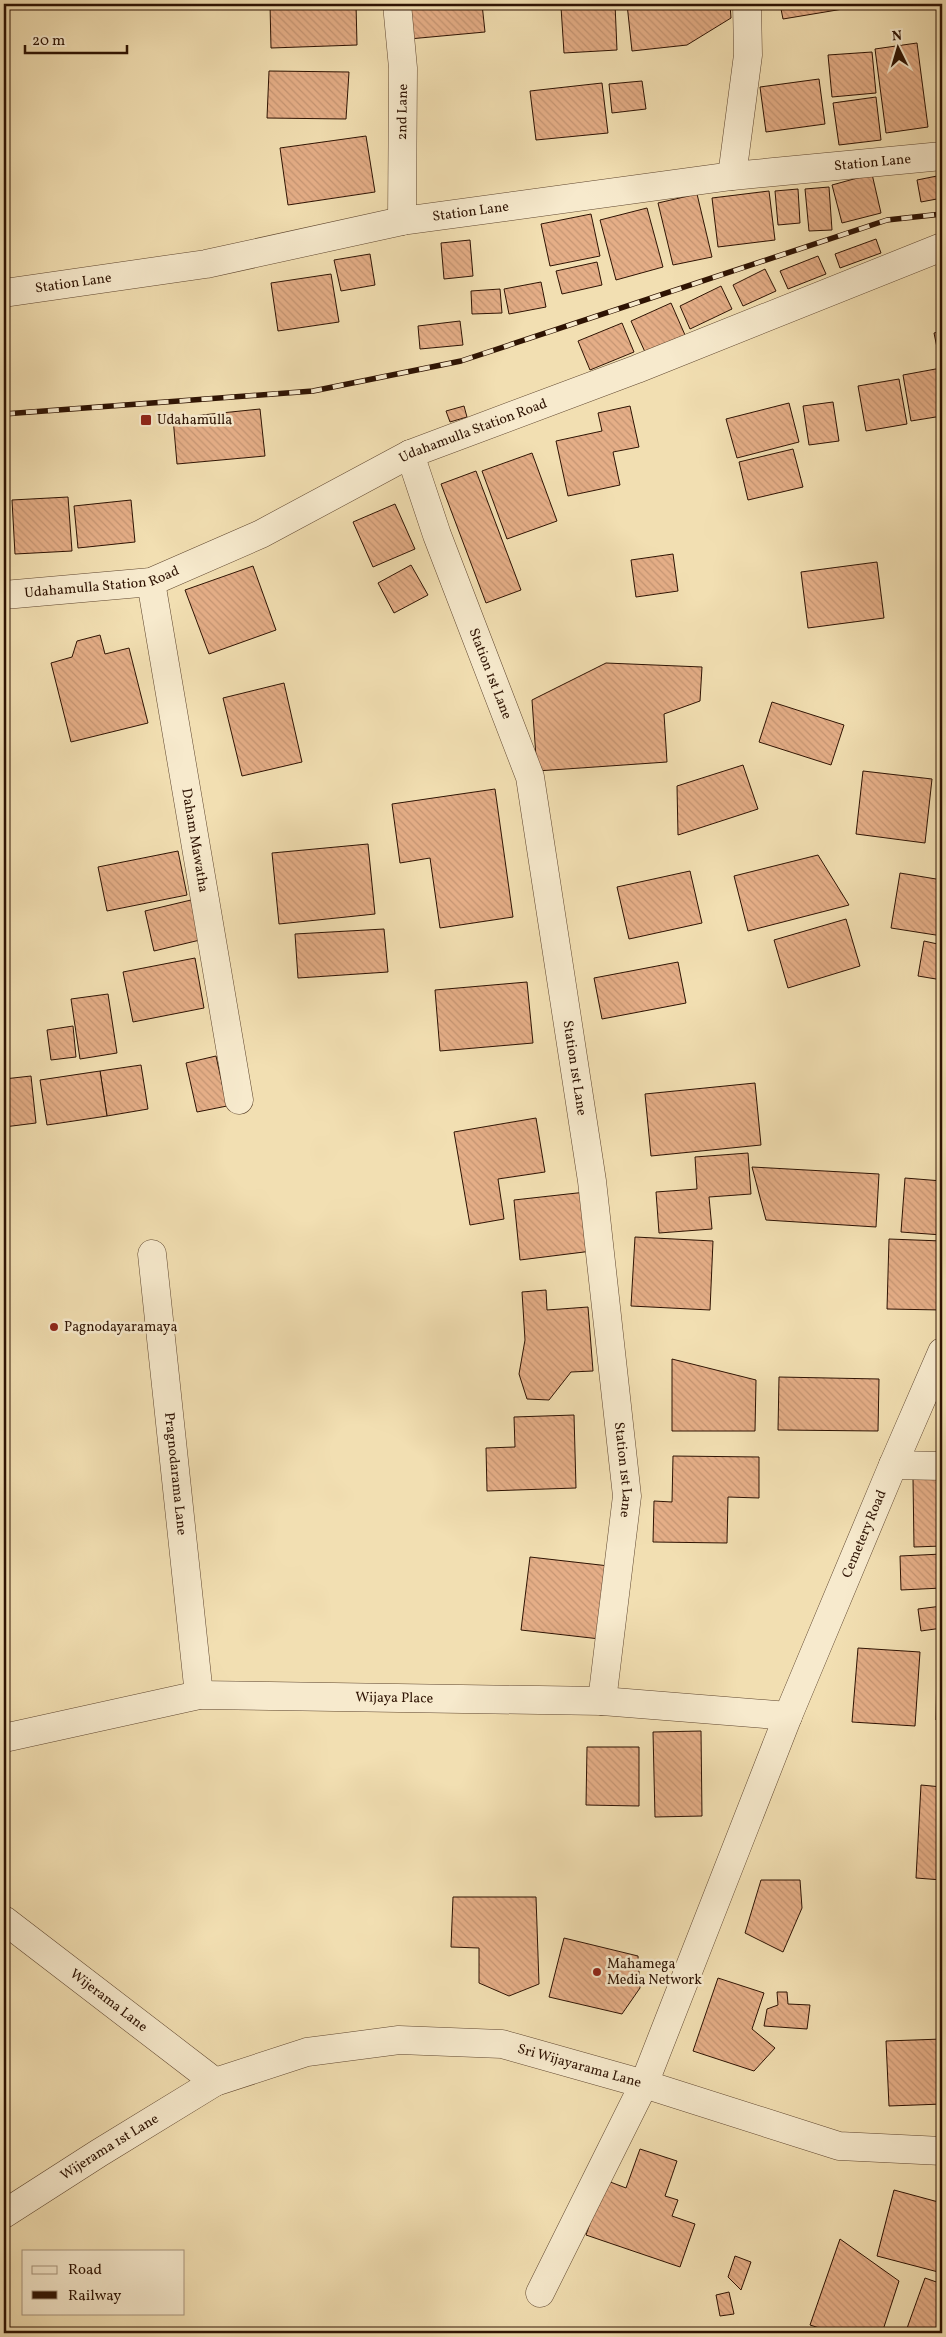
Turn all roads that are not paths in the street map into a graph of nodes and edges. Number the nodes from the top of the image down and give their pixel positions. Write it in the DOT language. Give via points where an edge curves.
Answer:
graph roads {
  1 [pos="397,4"];
  2 [pos="747,4"];
  3 [pos="942,156"];
  4 [pos="732,176"];
  5 [pos="402,221"];
  6 [pos="942,248"];
  7 [pos="4,293"];
  8 [pos="410,454"];
  9 [pos="151,582"];
  10 [pos="4,595"];
  11 [pos="239,1100"];
  12 [pos="152,1254"];
  13 [pos="942,1352"];
  14 [pos="892,1465"];
  15 [pos="942,1466"];
  16 [pos="198,1695"];
  17 [pos="602,1701"];
  18 [pos="788,1716"];
  19 [pos="4,1738"];
  20 [pos="4,1920"];
  21 [pos="215,2082"];
  22 [pos="644,2084"];
  23 [pos="942,2151"];
  24 [pos="4,2214"];
  25 [pos="540,2293"];
  1 -- 5 [label="street, 2nd Lane" via="403,68"];
  2 -- 4 [label="street" via="748,55"];
  3 -- 4 [label="street, Station Lane"];
  4 -- 5 [label="street, Station Lane"];
  5 -- 7 [label="street, Station Lane" via="206,264"];
  6 -- 8 [label="street, Udahamulla Station Road"];
  8 -- 9 [label="street, Udahamulla Station Road" via="261,534"];
  8 -- 17 [label="street, Station 1st Lane" via="437,535 530,777 588,1151 627,1496"];
  9 -- 10 [label="street, Udahamulla Station Road"];
  9 -- 11 [label="street, Daham Mawatha"];
  12 -- 16 [label="street, Pragnodarama Lane"];
  13 -- 14 [label="street, Cemetery Road"];
  14 -- 15 [label="street"];
  14 -- 18 [label="street, Cemetery Road"];
  16 -- 17 [label="street, Wijaya Place"];
  16 -- 19 [label="street, Wijaya Place"];
  17 -- 18 [label="street, Wijaya Place"];
  18 -- 22 [label="street, Cemetery Road"];
  20 -- 21 [label="street, Wijerama Lane"];
  21 -- 22 [label="street, Sri Wijayarama Lane" via="307,2052 399,2040 502,2044"];
  21 -- 24 [label="street, Wijerama 1st Lane"];
  22 -- 23 [label="street, Sri Wijayarama Lane" via="839,2146"];
  22 -- 25 [label="street, Cemetery Road"];
}
